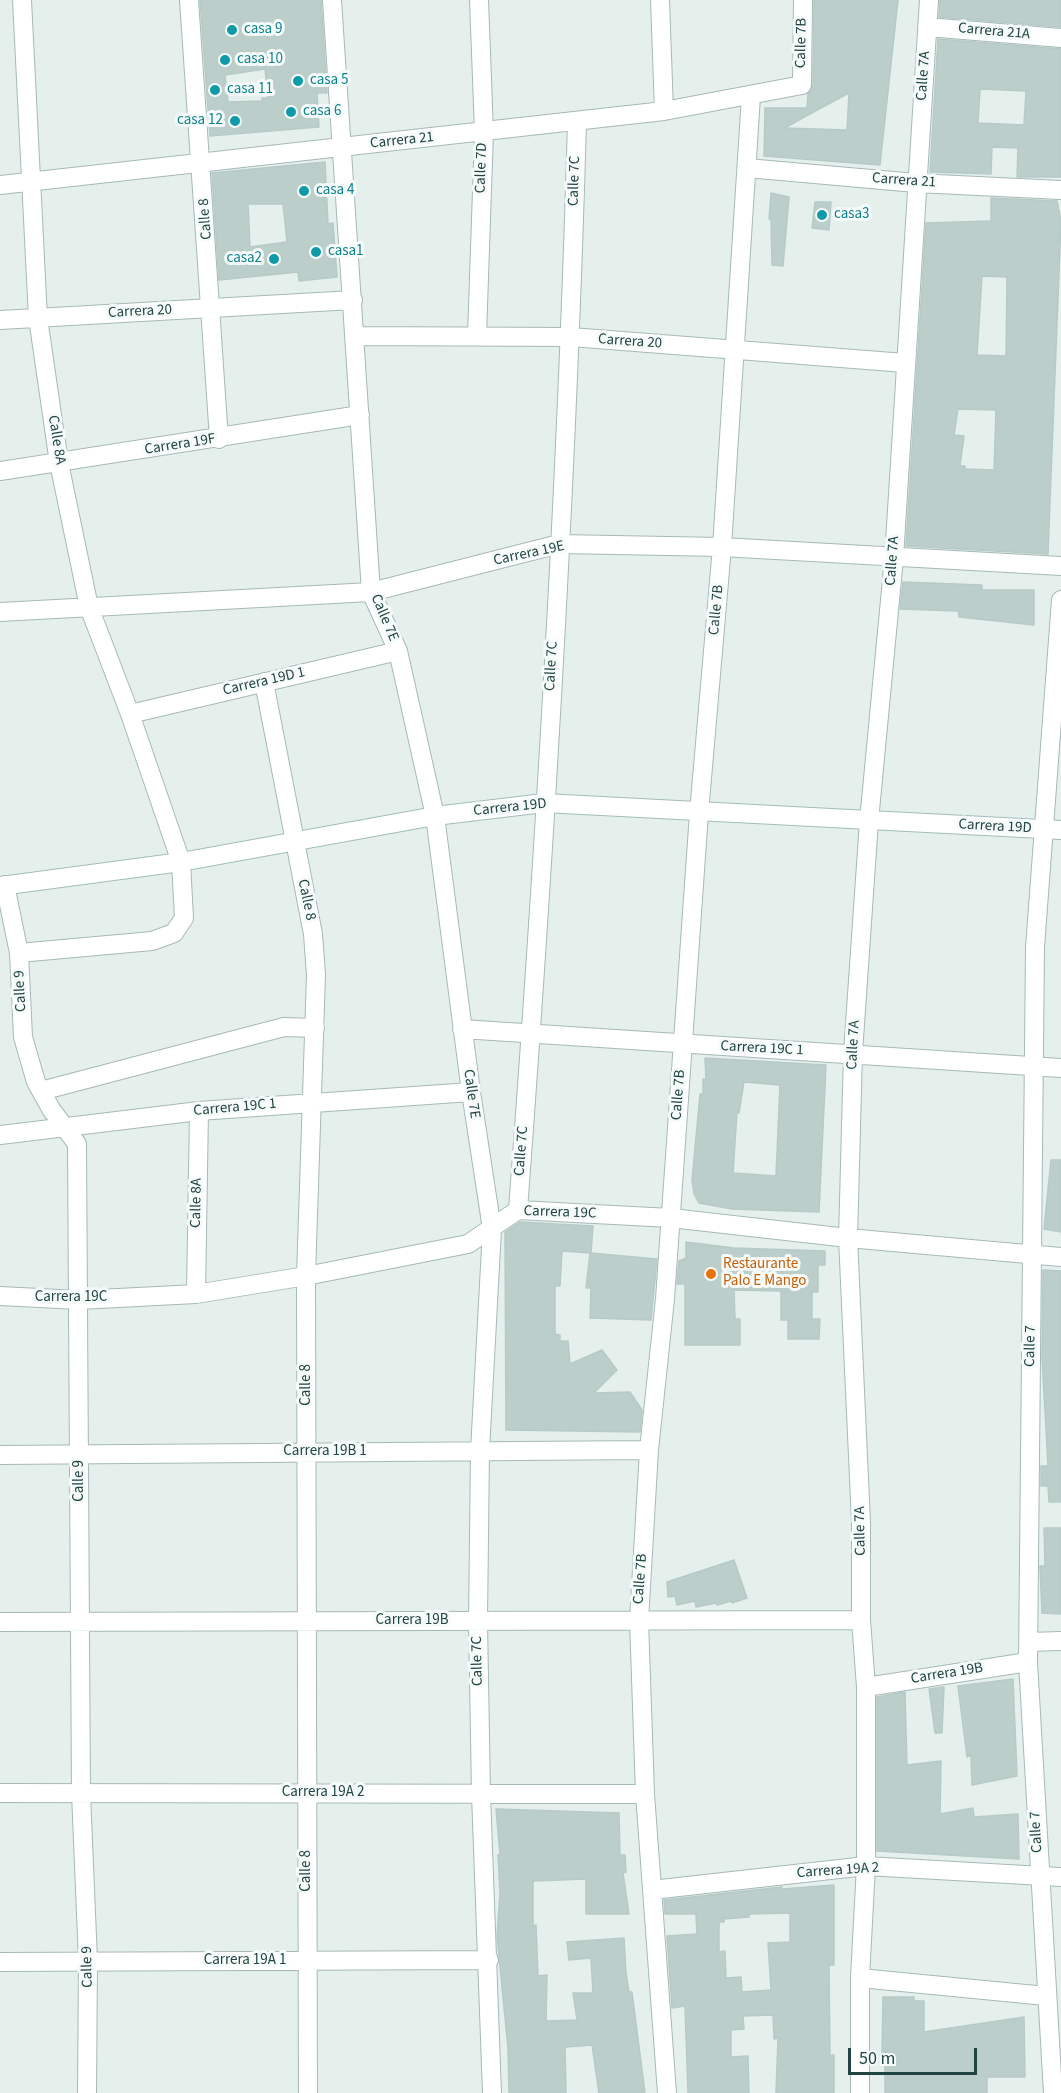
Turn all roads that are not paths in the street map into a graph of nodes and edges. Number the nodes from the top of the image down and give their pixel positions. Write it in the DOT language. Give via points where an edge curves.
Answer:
graph roads {
  1 [pos="22,0"];
  2 [pos="189,0"];
  3 [pos="332,0"];
  4 [pos="479,0"];
  5 [pos="660,0"];
  6 [pos="803,0"];
  7 [pos="929,0"];
  8 [pos="927,27"];
  9 [pos="1061,38"];
  10 [pos="802,85"];
  11 [pos="751,96"];
  12 [pos="664,111"];
  13 [pos="577,121"];
  14 [pos="483,132"];
  15 [pos="343,147"];
  16 [pos="202,164"];
  17 [pos="747,168"];
  18 [pos="32,182"];
  19 [pos="916,183"];
  20 [pos="0,185"];
  21 [pos="1061,190"];
  22 [pos="353,300"];
  23 [pos="211,308"];
  24 [pos="38,318"];
  25 [pos="0,320"];
  26 [pos="355,336"];
  27 [pos="477,336"];
  28 [pos="571,337"];
  29 [pos="736,350"];
  30 [pos="905,363"];
  31 [pos="360,415"];
  32 [pos="219,439"];
  33 [pos="59,463"];
  34 [pos="0,471"];
  35 [pos="559,544"];
  36 [pos="722,547"];
  37 [pos="894,558"];
  38 [pos="1061,566"];
  39 [pos="371,592"];
  40 [pos="1061,600"];
  41 [pos="89,607"];
  42 [pos="0,612"];
  43 [pos="398,651"];
  44 [pos="264,682"];
  45 [pos="130,714"];
  46 [pos="544,803"];
  47 [pos="699,813"];
  48 [pos="435,816"];
  49 [pos="869,821"];
  50 [pos="1052,830"];
  51 [pos="294,841"];
  52 [pos="181,862"];
  53 [pos="2,885"];
  54 [pos="18,953"];
  55 [pos="315,1028"];
  56 [pos="462,1029"];
  57 [pos="531,1032"];
  58 [pos="683,1045"];
  59 [pos="853,1053"];
  60 [pos="1034,1066"];
  61 [pos="1061,1068"];
  62 [pos="41,1090"];
  63 [pos="471,1092"];
  64 [pos="313,1102"];
  65 [pos="199,1111"];
  66 [pos="64,1128"];
  67 [pos="0,1135"];
  68 [pos="518,1210"];
  69 [pos="671,1218"];
  70 [pos="492,1229"];
  71 [pos="848,1238"];
  72 [pos="1032,1255"];
  73 [pos="1061,1257"];
  74 [pos="306,1276"];
  75 [pos="196,1294"];
  76 [pos="0,1296"];
  77 [pos="79,1300"];
  78 [pos="649,1450"];
  79 [pos="480,1451"];
  80 [pos="307,1452"];
  81 [pos="80,1454"];
  82 [pos="0,1455"];
  83 [pos="639,1620"];
  84 [pos="861,1620"];
  85 [pos="307,1621"];
  86 [pos="478,1621"];
  87 [pos="0,1622"];
  88 [pos="80,1622"];
  89 [pos="1061,1641"];
  90 [pos="1028,1642"];
  91 [pos="1028,1662"];
  92 [pos="866,1687"];
  93 [pos="0,1793"];
  94 [pos="81,1793"];
  95 [pos="307,1793"];
  96 [pos="481,1794"];
  97 [pos="645,1794"];
  98 [pos="866,1866"];
  99 [pos="1061,1877"];
  100 [pos="1040,1878"];
  101 [pos="652,1890"];
  102 [pos="307,1960"];
  103 [pos="489,1960"];
  104 [pos="88,1961"];
  105 [pos="0,1962"];
  106 [pos="860,1978"];
  107 [pos="1046,1996"];
  108 [pos="87,2093"];
  109 [pos="308,2093"];
  110 [pos="492,2093"];
  111 [pos="667,2093"];
  112 [pos="860,2093"];
  113 [pos="1053,2093"];
  1 -- 18 [label="street, Calle 8A"];
  2 -- 16 [label="street, Calle 8"];
  3 -- 15 [label="street, Calle 7E"];
  4 -- 14 [label="street, Calle 7D"];
  5 -- 12 [label="street"];
  6 -- 10 [label="street, Calle 7B"];
  7 -- 8 [label="street, Calle 7A"];
  8 -- 9 [label="street, Carrera 21A"];
  8 -- 19 [label="street, Calle 7A"];
  10 -- 11 [label="street, Carrera 21"];
  11 -- 12 [label="street, Carrera 21"];
  11 -- 17 [label="street, Calle 7B"];
  12 -- 13 [label="street, Carrera 21"];
  13 -- 14 [label="street, Carrera 21"];
  13 -- 28 [label="street, Calle 7C"];
  14 -- 15 [label="street, Carrera 21"];
  14 -- 27 [label="street, Calle 7D"];
  15 -- 16 [label="street, Carrera 21"];
  15 -- 22 [label="street, Calle 7E"];
  16 -- 18 [label="street, Carrera 21"];
  16 -- 23 [label="street, Calle 8"];
  17 -- 19 [label="street, Carrera 21"];
  17 -- 29 [label="street, Calle 7B"];
  18 -- 20 [label="street, Carrera 21"];
  18 -- 24 [label="street, Calle 8A"];
  19 -- 21 [label="street, Carrera 21"];
  19 -- 30 [label="street, Calle 7A"];
  22 -- 23 [label="street, Carrera 20"];
  22 -- 26 [label="street, Calle 7E"];
  23 -- 24 [label="street, Carrera 20"];
  23 -- 32 [label="street, Calle 8"];
  24 -- 25 [label="street, Carrera 20"];
  24 -- 33 [label="street, Calle 8A"];
  26 -- 27 [label="street, Carrera 20"];
  26 -- 31 [label="street, Calle 7E"];
  27 -- 28 [label="street, Carrera 20"];
  28 -- 29 [label="street, Carrera 20"];
  28 -- 35 [label="street, Calle 7C"];
  29 -- 30 [label="street, Carrera 20"];
  29 -- 36 [label="street, Calle 7B"];
  30 -- 37 [label="street, Calle 7A"];
  31 -- 32 [label="street, Carrera 19F"];
  31 -- 39 [label="street, Calle 7E"];
  32 -- 33 [label="street, Carrera 19F"];
  33 -- 34 [label="street, Carrera 19F"];
  33 -- 41 [label="street, Calle 8A"];
  35 -- 36 [label="street, Carrera 19E"];
  35 -- 39 [label="street, Carrera 19E"];
  35 -- 46 [label="street, Calle 7C"];
  36 -- 37 [label="street, Carrera 19E"];
  36 -- 47 [label="street, Calle 7B"];
  37 -- 38 [label="street, Carrera 19E"];
  37 -- 49 [label="street, Calle 7A"];
  39 -- 41 [label="street, Carrera 19E"];
  39 -- 43 [label="street, Calle 7E"];
  40 -- 50 [label="street, Calle 7"];
  41 -- 42 [label="street, Carrera 19E"];
  41 -- 45 [label="street, Calle 8A"];
  43 -- 44 [label="street, Carrera 19D 1"];
  43 -- 48 [label="street, Calle 7E"];
  44 -- 45 [label="street, Carrera 19D 1"];
  44 -- 51 [label="street, Calle 8"];
  45 -- 52 [label="street, Calle 8A"];
  46 -- 47 [label="street, Carrera 19D"];
  46 -- 48 [label="street, Carrera 19D"];
  46 -- 57 [label="street, Calle 7C"];
  47 -- 49 [label="street, Carrera 19D"];
  47 -- 58 [label="street, Calle 7B"];
  48 -- 51 [label="street, Carrera 19D"];
  48 -- 56 [label="street, Calle 7E"];
  49 -- 50 [label="street, Carrera 19D"];
  49 -- 59 [label="street, Calle 7A"];
  50 -- 60 [label="street, Calle 7" via="1035,947"];
  51 -- 52 [label="street, Carrera 19D"];
  51 -- 55 [label="street, Calle 8" via="313,934"];
  52 -- 53 [label="street, Carrera 19D"];
  52 -- 54 [label="street, Calle 8A" via="184,918 174,933 152,941"];
  53 -- 54 [label="street, Calle 9"];
  54 -- 62 [label="street, Calle 9" via="23,1037"];
  55 -- 62 [label="street" via="284,1027"];
  55 -- 64 [label="street, Calle 8"];
  56 -- 57 [label="street, Carrera 19C 1"];
  56 -- 63 [label="street, Calle 7E"];
  57 -- 58 [label="street, Carrera 19C 1"];
  57 -- 68 [label="street, Calle 7C"];
  58 -- 59 [label="street, Carrera 19C 1"];
  58 -- 69 [label="street, Calle 7B"];
  59 -- 60 [label="street, Carrera 19C 1"];
  59 -- 71 [label="street, Calle 7A"];
  60 -- 61 [label="street, Carrera 19C 1"];
  60 -- 72 [label="street, Calle 7"];
  62 -- 66 [label="street, Calle 9"];
  63 -- 64 [label="street, Carrera 19C 1"];
  63 -- 70 [label="street, Calle 7E"];
  64 -- 65 [label="street, Carrera 19C 1"];
  64 -- 74 [label="street, Calle 8"];
  65 -- 66 [label="street, Carrera 19C 1"];
  65 -- 75 [label="street, Calle 8A"];
  66 -- 67 [label="street, Carrera 19C 1"];
  66 -- 77 [label="street, Calle 9" via="77,1144"];
  68 -- 69 [label="street, Carrera 19C"];
  68 -- 70 [label="street, Carrera 19C"];
  69 -- 71 [label="street, Carrera 19C"];
  69 -- 78 [label="street, Calle 7B"];
  70 -- 74 [label="street, Carrera 19C" via="468,1244"];
  70 -- 79 [label="street, Calle 7C"];
  71 -- 72 [label="street, Carrera 19C"];
  71 -- 84 [label="street, Calle 7A" via="861,1522"];
  72 -- 73 [label="street, Carrera 19C"];
  72 -- 90 [label="street, Calle 7"];
  74 -- 75 [label="street, Carrera 19C"];
  74 -- 80 [label="street, Calle 8"];
  75 -- 77 [label="street, Carrera 19C"];
  76 -- 77 [label="street, Carrera 19C"];
  77 -- 81 [label="street, Calle 9"];
  78 -- 79 [label="street, Carrera 19B 1"];
  78 -- 83 [label="street, Calle 7B"];
  79 -- 80 [label="street, Carrera 19B 1"];
  79 -- 86 [label="street, Calle 7C"];
  80 -- 81 [label="street, Carrera 19B 1"];
  80 -- 85 [label="street, Calle 8"];
  81 -- 82 [label="street, Carrera 19B 1"];
  81 -- 88 [label="street, Calle 9"];
  83 -- 84 [label="street, Carrera 19B"];
  83 -- 86 [label="street, Carrera 19B"];
  83 -- 97 [label="street, Calle 7B"];
  84 -- 92 [label="street, Calle 7A"];
  85 -- 86 [label="street, Carrera 19B"];
  85 -- 88 [label="street, Carrera 19B"];
  85 -- 95 [label="street, Calle 8"];
  86 -- 96 [label="street, Calle 7C"];
  87 -- 88 [label="street, Carrera 19B"];
  88 -- 94 [label="street, Calle 9"];
  89 -- 90 [label="street"];
  90 -- 91 [label="street, Calle 7"];
  91 -- 92 [label="street, Carrera 19B"];
  91 -- 100 [label="street, Calle 7"];
  92 -- 98 [label="street, Calle 7A"];
  93 -- 94 [label="street, Carrera 19A 2"];
  94 -- 95 [label="street, Carrera 19A 2"];
  94 -- 104 [label="street, Calle 9"];
  95 -- 96 [label="street, Carrera 19A 2"];
  95 -- 102 [label="street, Calle 8"];
  96 -- 97 [label="street, Carrera 19A 2"];
  96 -- 103 [label="street, Calle 7C"];
  97 -- 101 [label="street, Calle 7B"];
  98 -- 100 [label="street, Carrera 19A 2"];
  98 -- 101 [label="street, Carrera 19A 2"];
  98 -- 106 [label="street, Calle 7A"];
  99 -- 100 [label="street, Carrera 19A 2"];
  100 -- 107 [label="street, Calle 7"];
  101 -- 111 [label="street, Calle 7B"];
  102 -- 103 [label="street, Carrera 19A 1"];
  102 -- 104 [label="street, Carrera 19A 1"];
  102 -- 109 [label="street, Calle 8"];
  103 -- 110 [label="street, Calle 7C"];
  104 -- 105 [label="street, Carrera 19A 1"];
  104 -- 108 [label="street, Calle 9"];
  106 -- 107 [label="street"];
  106 -- 112 [label="street, Calle 7A"];
  107 -- 113 [label="street, Calle 7"];
}
